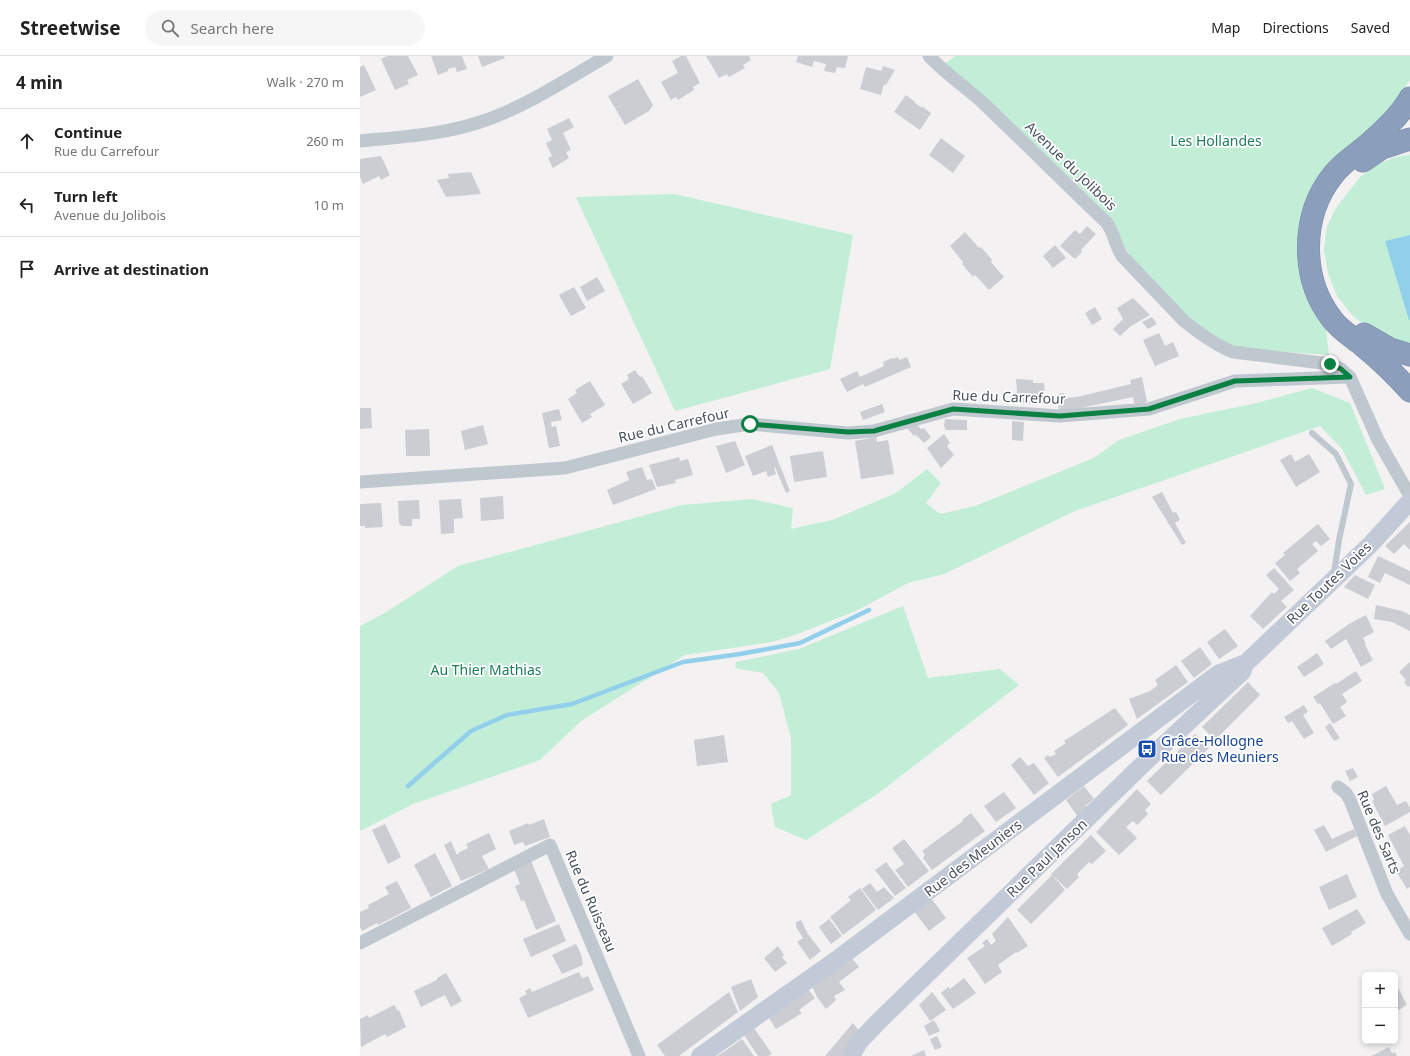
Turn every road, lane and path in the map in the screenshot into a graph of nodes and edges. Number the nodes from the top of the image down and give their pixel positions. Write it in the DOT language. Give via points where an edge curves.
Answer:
graph roads {
  1 [pos="607,56"];
  2 [pos="929,56"];
  3 [pos="1410,98"];
  4 [pos="1410,139"];
  5 [pos="360,141"];
  6 [pos="1410,355"];
  7 [pos="1350,377"];
  8 [pos="1410,391"];
  9 [pos="1312,433"];
  10 [pos="360,482"];
  11 [pos="1410,496"];
  12 [pos="1410,501"];
  13 [pos="1333,580"];
  14 [pos="1246,662"];
  15 [pos="1338,787"];
  16 [pos="1410,934"];
  17 [pos="360,943"];
  18 [pos="639,1056"];
  19 [pos="700,1056"];
  20 [pos="851,1056"];
  1 -- 5 [label="street" via="490,119 439,132"];
  2 -- 7 [label="street, Avenue du Jolibois" via="977,98 1107,223 1122,256 1184,321 1215,343 1233,352 1330,364"];
  3 -- 8 [label="highway" via="1391,122 1333,175 1323,191 1310,224 1308,243 1309,262 1317,292 1333,320 1386,366"];
  4 -- 6 [label="highway" via="1382,148 1359,163 1344,177 1324,209 1317,243 1318,260 1326,290 1341,313 1365,334 1390,349"];
  7 -- 10 [label="street, Rue du Carrefour" via="1235,381 1149,409 1060,416 953,409 874,431 848,432 750,424 716,429 565,468"];
  7 -- 11 [label="street" via="1378,440"];
  9 -- 13 [label="lane" via="1336,454 1351,484"];
  12 -- 13 [label="street, Rue Toutes Voies" via="1371,544"];
  13 -- 14 [label="street, Rue Toutes Voies"];
  14 -- 19 [label="street, Rue des Meuniers" via="1218,674 839,958"];
  14 -- 20 [label="street, Rue Paul Janson" via="1242,672 878,1022 859,1042"];
  15 -- 16 [label="street, Rue des Sarts" via="1346,793 1387,894"];
  17 -- 18 [label="street, Rue du Ruisseau" via="550,846"];
}
